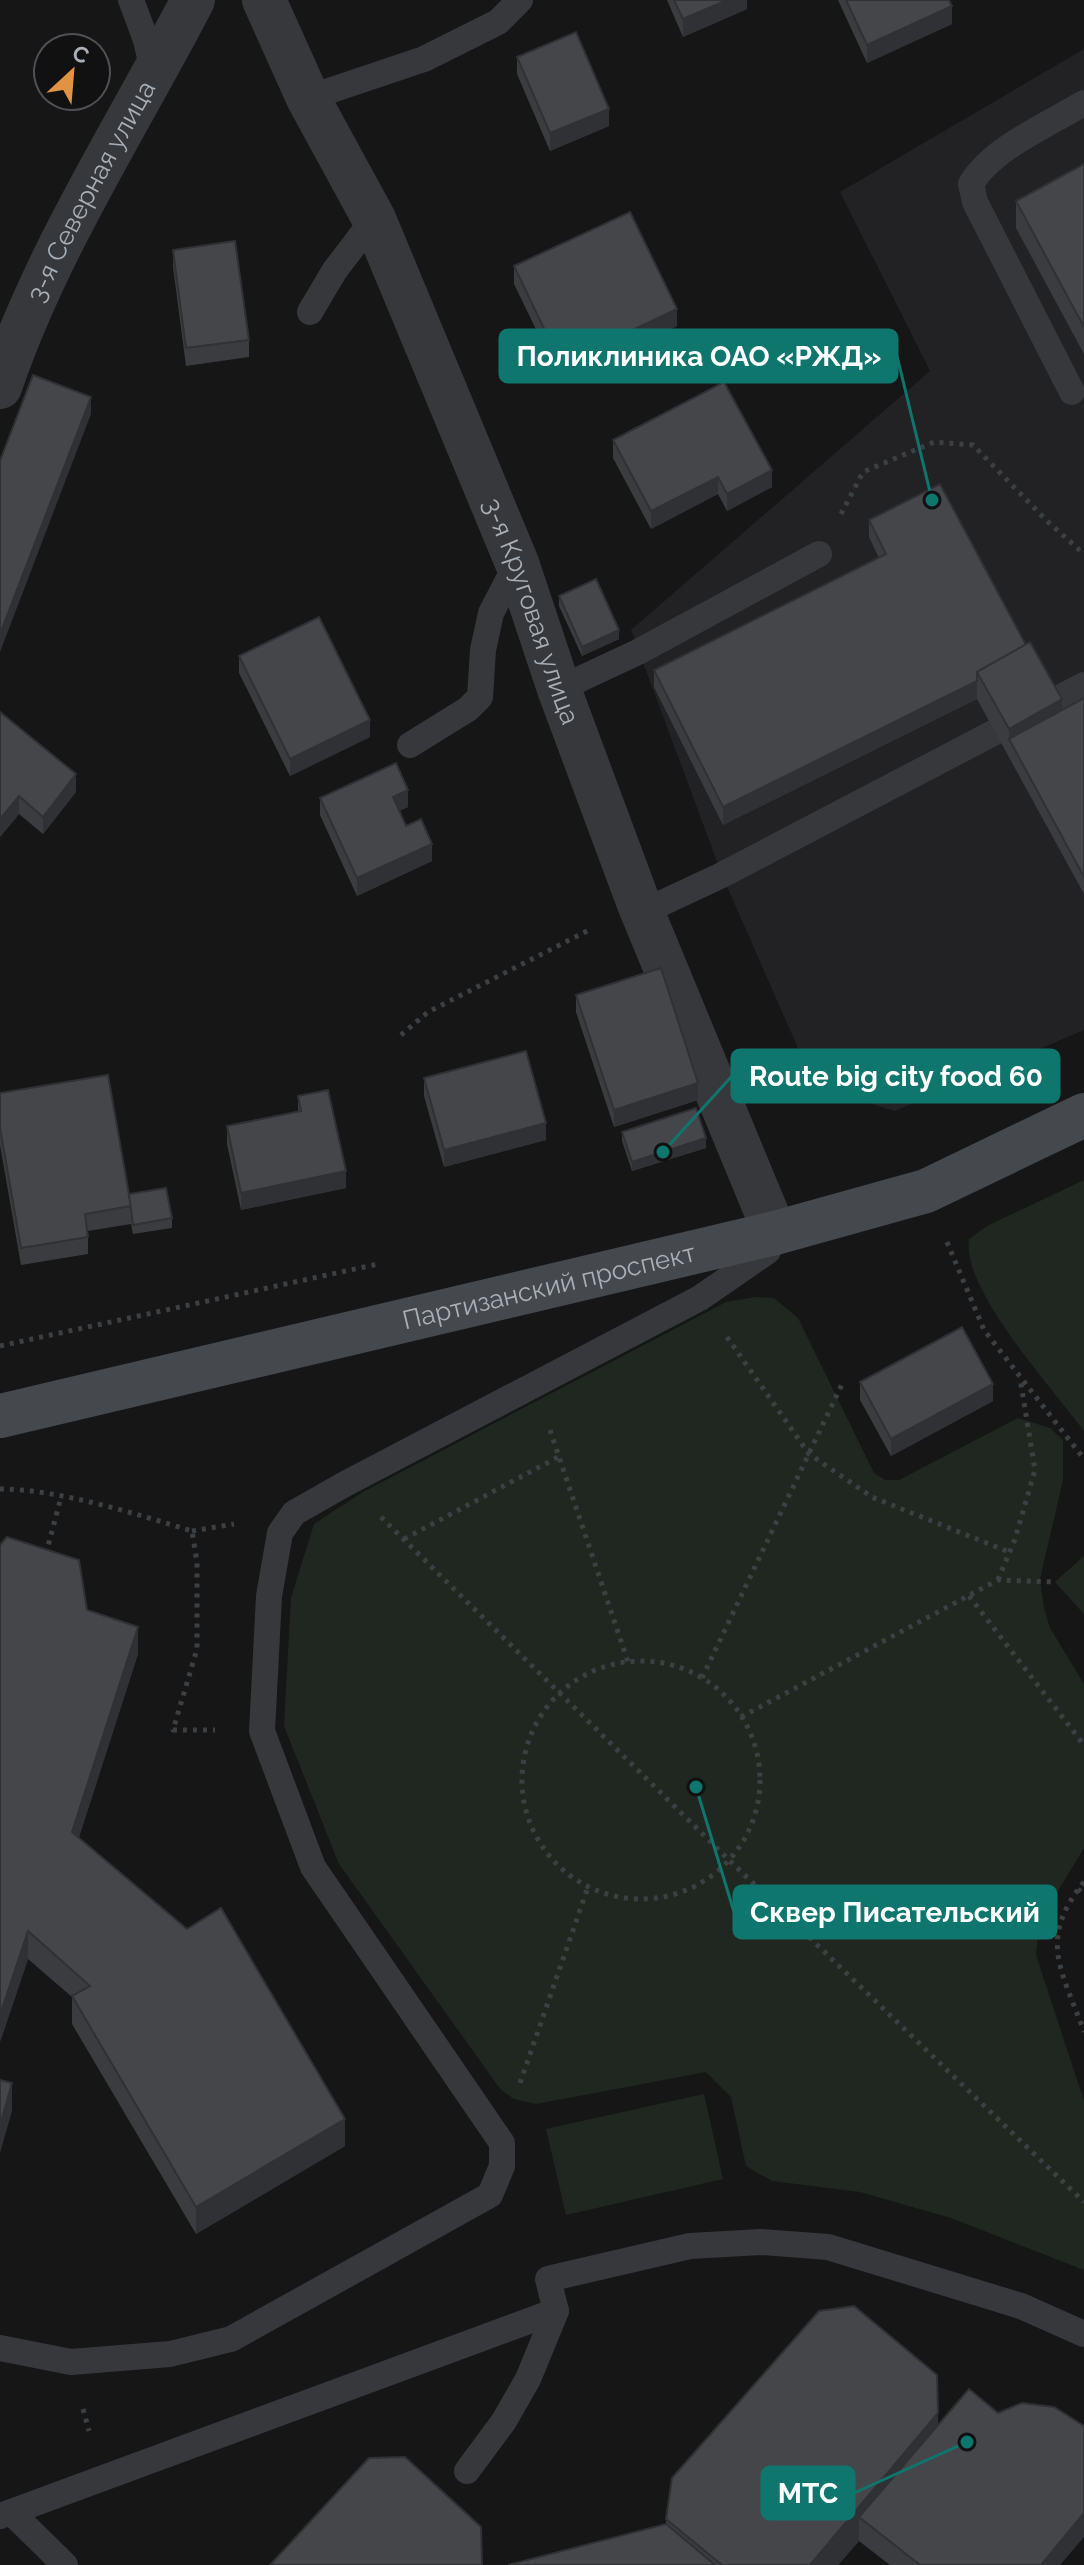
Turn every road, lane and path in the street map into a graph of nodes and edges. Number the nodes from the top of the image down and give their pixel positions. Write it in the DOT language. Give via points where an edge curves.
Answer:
graph roads {
  1 [pos="131,0"];
  2 [pos="193,0"];
  3 [pos="264,0"];
  4 [pos="520,0"];
  5 [pos="154,75"];
  6 [pos="308,98"];
  7 [pos="1084,103"];
  8 [pos="374,219"];
  9 [pos="310,312"];
  10 [pos="0,387"];
  11 [pos="1072,392"];
  12 [pos="819,554"];
  13 [pos="1084,554"];
  14 [pos="517,563"];
  15 [pos="1084,685"];
  16 [pos="559,689"];
  17 [pos="1049,703"];
  18 [pos="995,732"];
  19 [pos="410,745"];
  20 [pos="641,908"];
  21 [pos="401,1035"];
  22 [pos="1084,1115"];
  23 [pos="926,1191"];
  24 [pos="775,1233"];
  25 [pos="386,1262"];
  26 [pos="700,1298"];
  27 [pos="0,1346"];
  28 [pos="1020,1377"];
  29 [pos="843,1382"];
  30 [pos="532,1384"];
  31 [pos="0,1416"];
  32 [pos="809,1454"];
  33 [pos="560,1456"];
  34 [pos="1084,1459"];
  35 [pos="0,1489"];
  36 [pos="61,1497"];
  37 [pos="1009,1552"];
  38 [pos="45,1559"];
  39 [pos="998,1580"];
  40 [pos="1055,1582"];
  41 [pos="969,1596"];
  42 [pos="628,1662"];
  43 [pos="702,1678"];
  44 [pos="559,1693"];
  45 [pos="741,1717"];
  46 [pos="173,1730"];
  47 [pos="1084,1745"];
  48 [pos="729,1860"];
  49 [pos="1084,1882"];
  50 [pos="588,1887"];
  51 [pos="1078,1889"];
  52 [pos="1084,1895"];
  53 [pos="1084,2032"];
  54 [pos="515,2096"];
  55 [pos="1084,2202"];
  56 [pos="556,2311"];
  57 [pos="1084,2334"];
  58 [pos="0,2348"];
  59 [pos="71,2362"];
  60 [pos="90,2437"];
  61 [pos="467,2471"];
  62 [pos="5,2514"];
  63 [pos="65,2565"];
  1 -- 5 [label="lane"];
  2 -- 5 [label="street, 3-я Северная улица"];
  3 -- 6 [label="street, 3-я Круговая улица"];
  4 -- 6 [label="lane" via="498,22 424,59"];
  5 -- 10 [label="street, 3-я Северная улица" via="74,219"];
  6 -- 8 [label="street, 3-я Круговая улица"];
  7 -- 11 [label="lane" via="998,155 971,184 975,202"];
  8 -- 9 [label="lane"];
  8 -- 14 [label="street, 3-я Круговая улица"];
  12 -- 13 [label="path" via="863,472 934,442 973,445"];
  12 -- 16 [label="lane"];
  14 -- 16 [label="street, 3-я Круговая улица"];
  14 -- 19 [label="lane" via="491,613 480,697"];
  15 -- 17 [label="lane"];
  16 -- 20 [label="street, 3-я Круговая улица"];
  18 -- 20 [label="lane" via="722,875"];
  20 -- 21 [label="path" via="428,1012"];
  20 -- 24 [label="street, 3-я Круговая улица"];
  22 -- 23 [label="main road, Партизанский проспект"];
  23 -- 24 [label="main road, Партизанский проспект"];
  23 -- 28 [label="path" via="984,1330"];
  24 -- 26 [label="lane" via="768,1251"];
  24 -- 31 [label="main road, Партизанский проспект"];
  25 -- 27 [label="path"];
  26 -- 30 [label="lane"];
  26 -- 32 [label="path"];
  28 -- 34 [label="path"];
  28 -- 37 [label="path" via="1035,1470"];
  29 -- 32 [label="path"];
  30 -- 33 [label="path"];
  30 -- 59 [label="lane" via="294,1513 280,1533 269,1596 262,1731 313,1867 502,2143 498,2180 490,2195 231,2339 170,2354"];
  32 -- 37 [label="path" via="872,1497"];
  32 -- 43 [label="path"];
  33 -- 42 [label="path"];
  33 -- 44 [label="path" via="404,1539"];
  35 -- 36 [label="path"];
  36 -- 38 [label="path"];
  36 -- 46 [label="path" via="192,1531 197,1649"];
  37 -- 39 [label="path"];
  39 -- 40 [label="path"];
  39 -- 41 [label="path"];
  41 -- 45 [label="path"];
  41 -- 47 [label="path"];
  42 -- 43 [label="path" via="662,1663"];
  42 -- 44 [label="path" via="586,1674"];
  43 -- 45 [label="path"];
  44 -- 48 [label="path"];
  44 -- 50 [label="path" via="525,1748 523,1803 546,1852"];
  45 -- 48 [label="path" via="755,1747 760,1790 748,1832"];
  48 -- 50 [label="path" via="695,1887 664,1897 631,1898"];
  48 -- 55 [label="path"];
  49 -- 51 [label="path"];
  50 -- 54 [label="path"];
  51 -- 52 [label="path"];
  51 -- 53 [label="path" via="1057,1928 1055,1952"];
  56 -- 57 [label="lane" via="548,2279 690,2246 761,2242 828,2247 1021,2306"];
  56 -- 61 [label="lane" via="528,2379"];
  56 -- 62 [label="lane"];
  58 -- 59 [label="lane"];
  59 -- 60 [label="path"];
  62 -- 63 [label="lane"];
}
